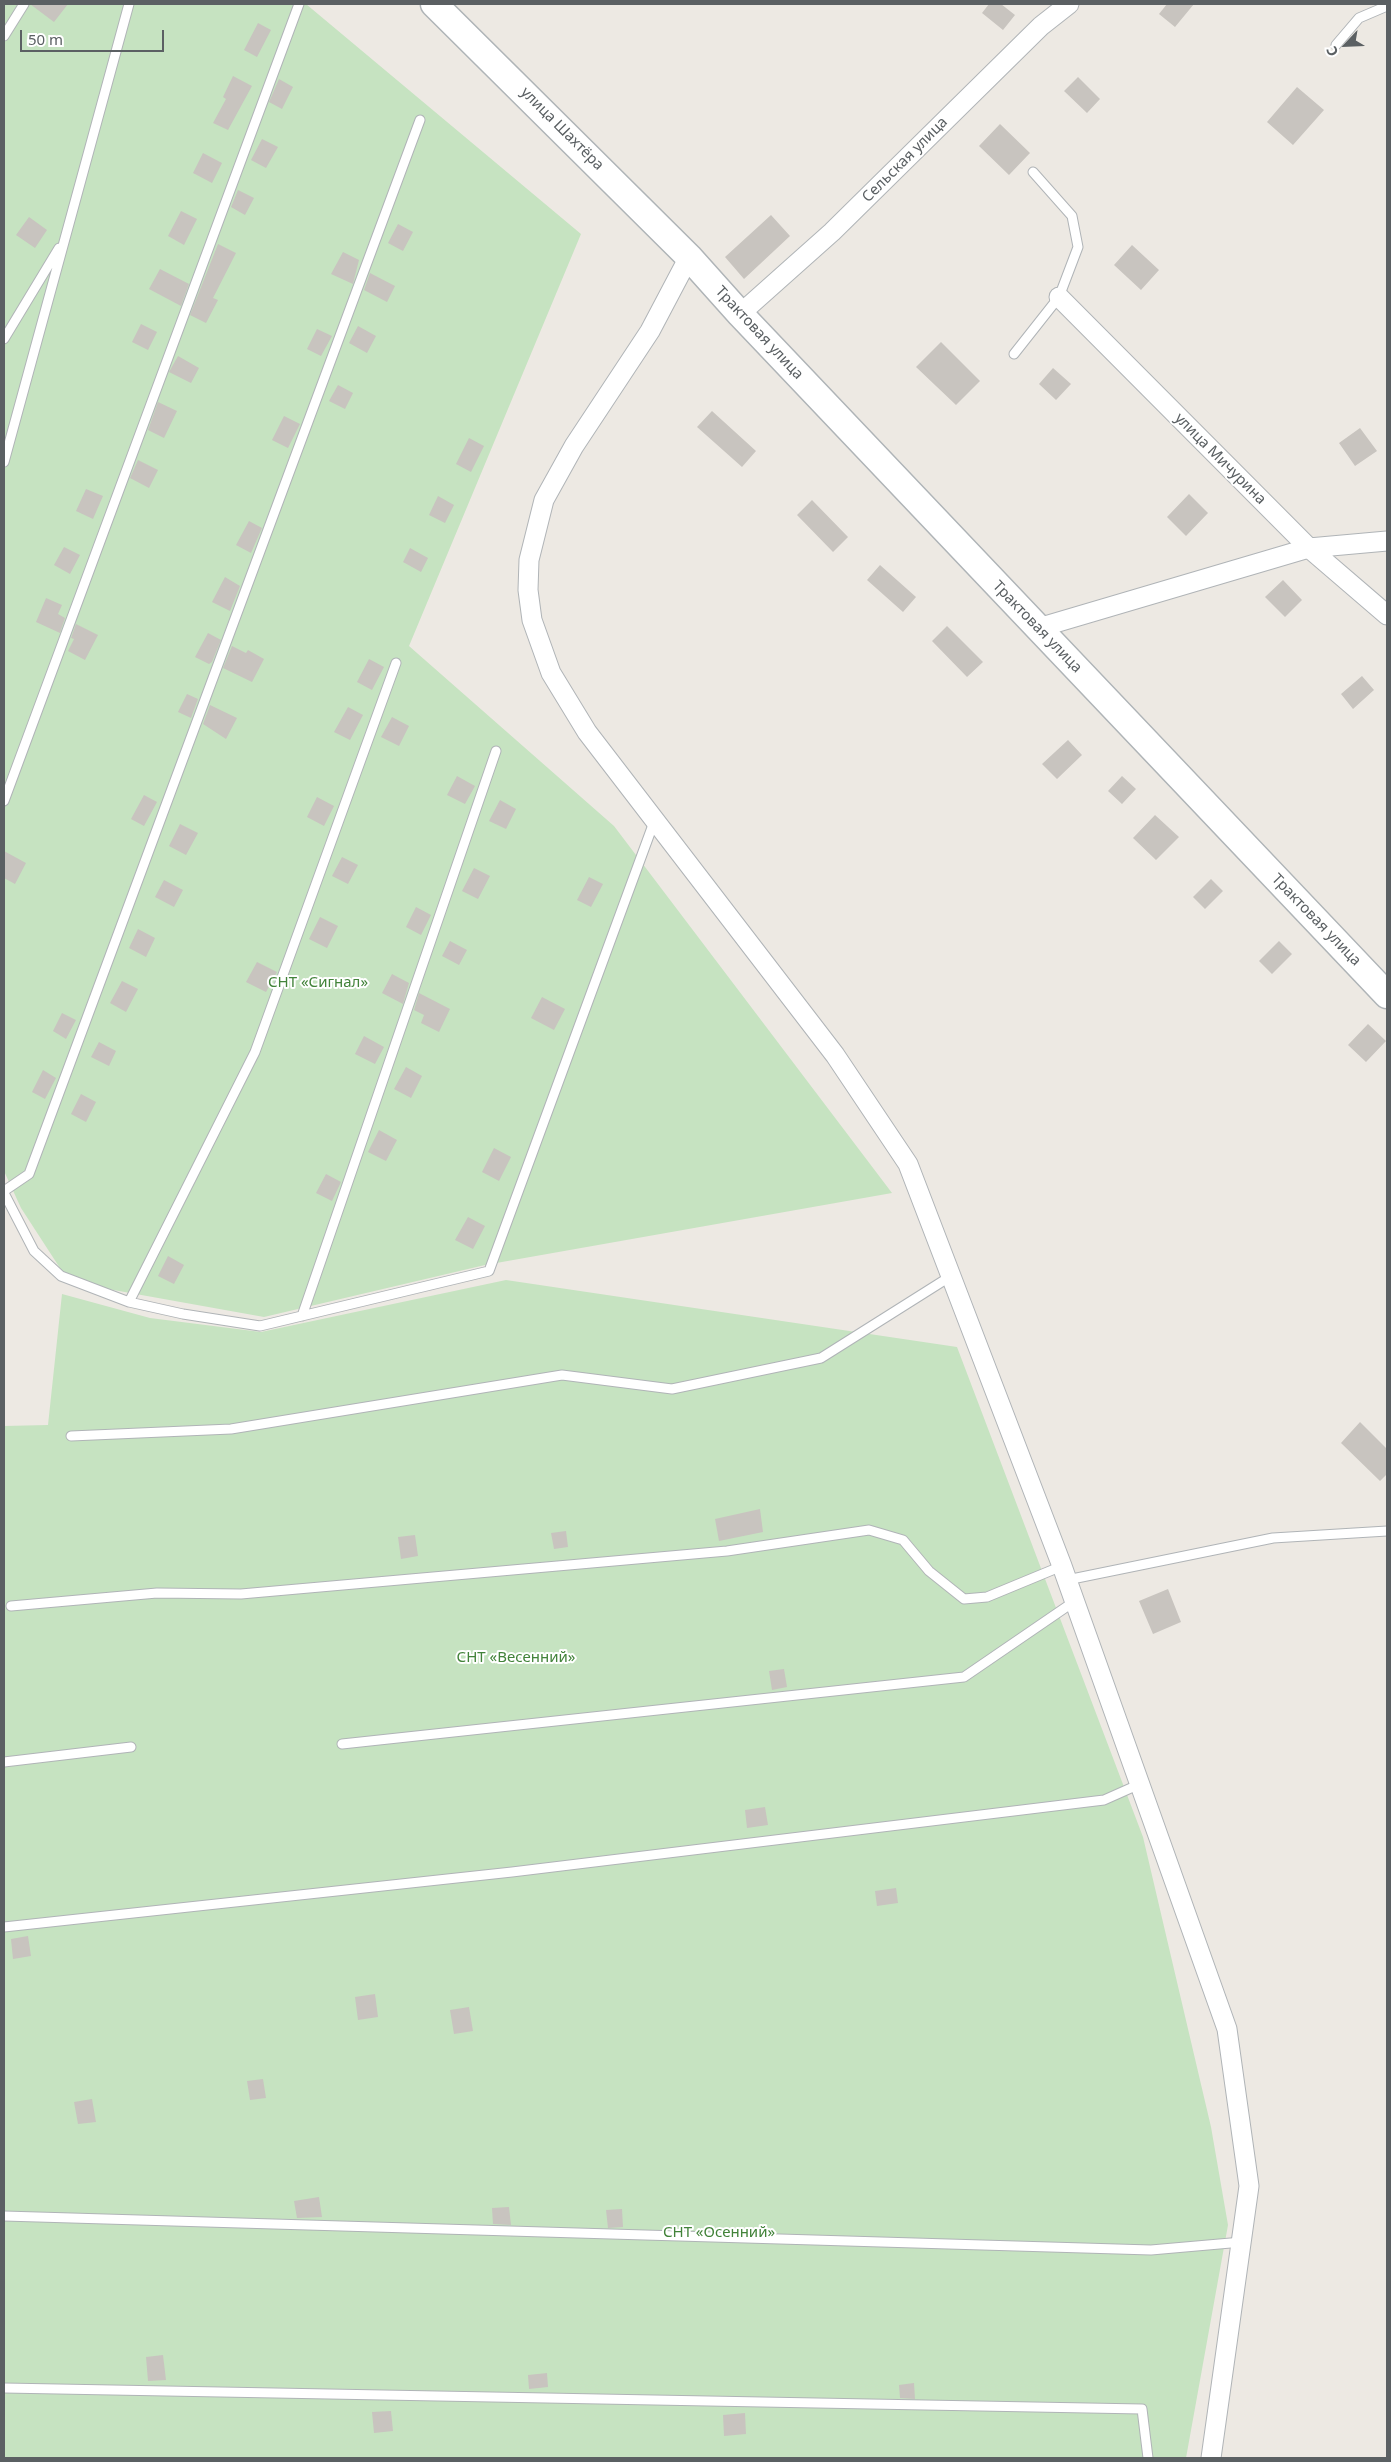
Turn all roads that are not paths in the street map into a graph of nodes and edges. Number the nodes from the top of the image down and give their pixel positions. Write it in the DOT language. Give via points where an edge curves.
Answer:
graph roads {
  1 [pos="24,4"];
  2 [pos="129,4"];
  3 [pos="299,4"];
  4 [pos="434,4"];
  5 [pos="1069,4"];
  6 [pos="1387,6"];
  7 [pos="4,36"];
  8 [pos="1336,45"];
  9 [pos="420,120"];
  10 [pos="1033,172"];
  11 [pos="65,239"];
  12 [pos="689,257"];
  13 [pos="1059,297"];
  14 [pos="740,314"];
  15 [pos="4,339"];
  16 [pos="1014,354"];
  17 [pos="4,462"];
  18 [pos="1387,541"];
  19 [pos="1309,548"];
  20 [pos="1387,615"];
  21 [pos="1038,628"];
  22 [pos="396,663"];
  23 [pos="496,752"];
  24 [pos="4,801"];
  25 [pos="654,822"];
  26 [pos="1387,995"];
  27 [pos="4,1192"];
  28 [pos="951,1276"];
  29 [pos="129,1302"];
  30 [pos="302,1316"];
  31 [pos="71,1436"];
  32 [pos="1387,1531"];
  33 [pos="1065,1573"];
  34 [pos="1075,1601"];
  35 [pos="11,1606"];
  36 [pos="342,1744"];
  37 [pos="130,1748"];
  38 [pos="4,1762"];
  39 [pos="1140,1784"];
  40 [pos="4,1927"];
  41 [pos="4,2216"];
  42 [pos="1242,2242"];
  43 [pos="4,2388"];
  44 [pos="1148,2458"];
  45 [pos="1211,2458"];
  1 -- 7 [label="lane"];
  2 -- 11 [label="lane"];
  3 -- 24 [label="lane"];
  4 -- 12 [label="main road, улица Шахтёра"];
  5 -- 14 [label="street, Сельская улица" via="1041,26 832,232"];
  6 -- 8 [label="lane" via="1359,18"];
  9 -- 27 [label="lane" via="29,1174"];
  10 -- 13 [label="lane" via="1072,216 1078,247"];
  11 -- 15 [label="lane"];
  11 -- 17 [label="lane"];
  12 -- 14 [label="main road, Трактовая улица"];
  12 -- 25 [label="street" via="650,331 574,446 544,500 529,560 532,620 551,673 587,732"];
  13 -- 16 [label="lane"];
  13 -- 19 [label="street, улица Мичурина"];
  14 -- 21 [label="main road, Трактовая улица"];
  18 -- 19 [label="street"];
  19 -- 20 [label="street, улица Мичурина"];
  19 -- 21 [label="street"];
  21 -- 26 [label="main road, Трактовая улица"];
  22 -- 29 [label="lane" via="255,1052"];
  23 -- 30 [label="lane"];
  25 -- 28 [label="street" via="835,1055 908,1164"];
  25 -- 30 [label="lane" via="489,1271"];
  27 -- 29 [label="lane" via="34,1251 61,1276"];
  28 -- 31 [label="lane" via="821,1358 672,1389 562,1376 230,1429"];
  28 -- 33 [label="street"];
  29 -- 30 [label="lane" via="260,1326"];
  32 -- 33 [label="lane" via="1274,1538"];
  33 -- 34 [label="street"];
  33 -- 35 [label="lane" via="987,1597 964,1599 929,1571 904,1540 869,1530 727,1551 241,1594 157,1593"];
  34 -- 36 [label="lane" via="964,1677"];
  34 -- 39 [label="street"];
  37 -- 38 [label="lane"];
  39 -- 40 [label="lane" via="1104,1800 522,1871"];
  39 -- 42 [label="street" via="1227,2029 1249,2186"];
  41 -- 42 [label="lane" via="1152,2250"];
  42 -- 45 [label="street"];
  43 -- 44 [label="lane" via="1142,2409"];
}
